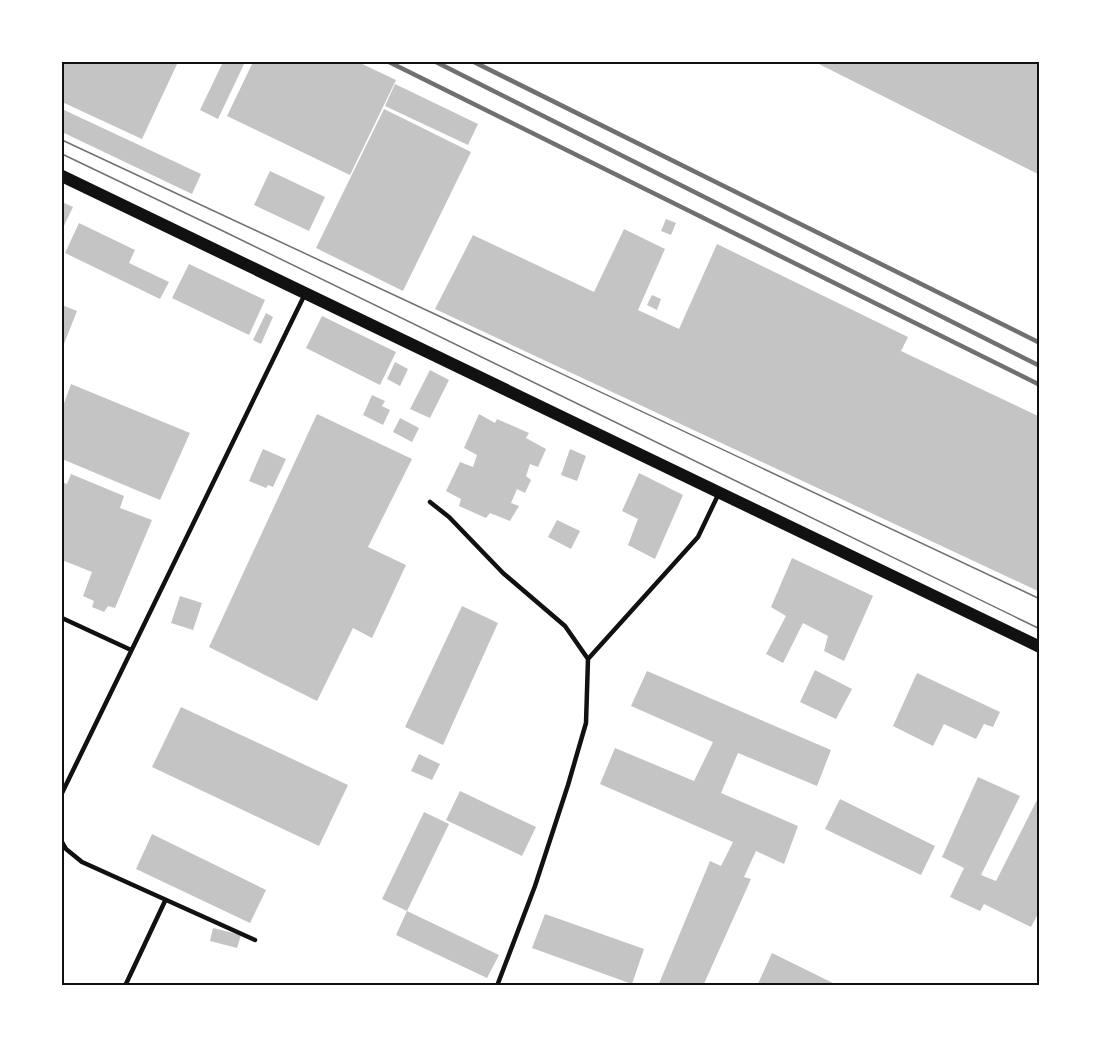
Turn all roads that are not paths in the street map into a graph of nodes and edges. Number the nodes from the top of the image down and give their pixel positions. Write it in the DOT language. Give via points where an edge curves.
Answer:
graph roads {
  1 [pos="62,176"];
  2 [pos="305,293"];
  3 [pos="719,493"];
  4 [pos="430,502"];
  5 [pos="62,618"];
  6 [pos="1040,647"];
  7 [pos="131,650"];
  8 [pos="588,660"];
  9 [pos="62,793"];
  10 [pos="62,842"];
  11 [pos="165,901"];
  12 [pos="255,940"];
  13 [pos="124,986"];
  14 [pos="497,986"];
  1 -- 2 [label="main road"];
  2 -- 3 [label="main road"];
  2 -- 7 [label="lane"];
  3 -- 6 [label="main road"];
  3 -- 8 [label="lane" via="698,537"];
  4 -- 8 [label="lane" via="502,573 565,626"];
  5 -- 7 [label="lane"];
  7 -- 9 [label="lane"];
  8 -- 14 [label="lane" via="586,723"];
  10 -- 11 [label="lane" via="82,862"];
  11 -- 12 [label="lane"];
  11 -- 13 [label="lane"];
}
